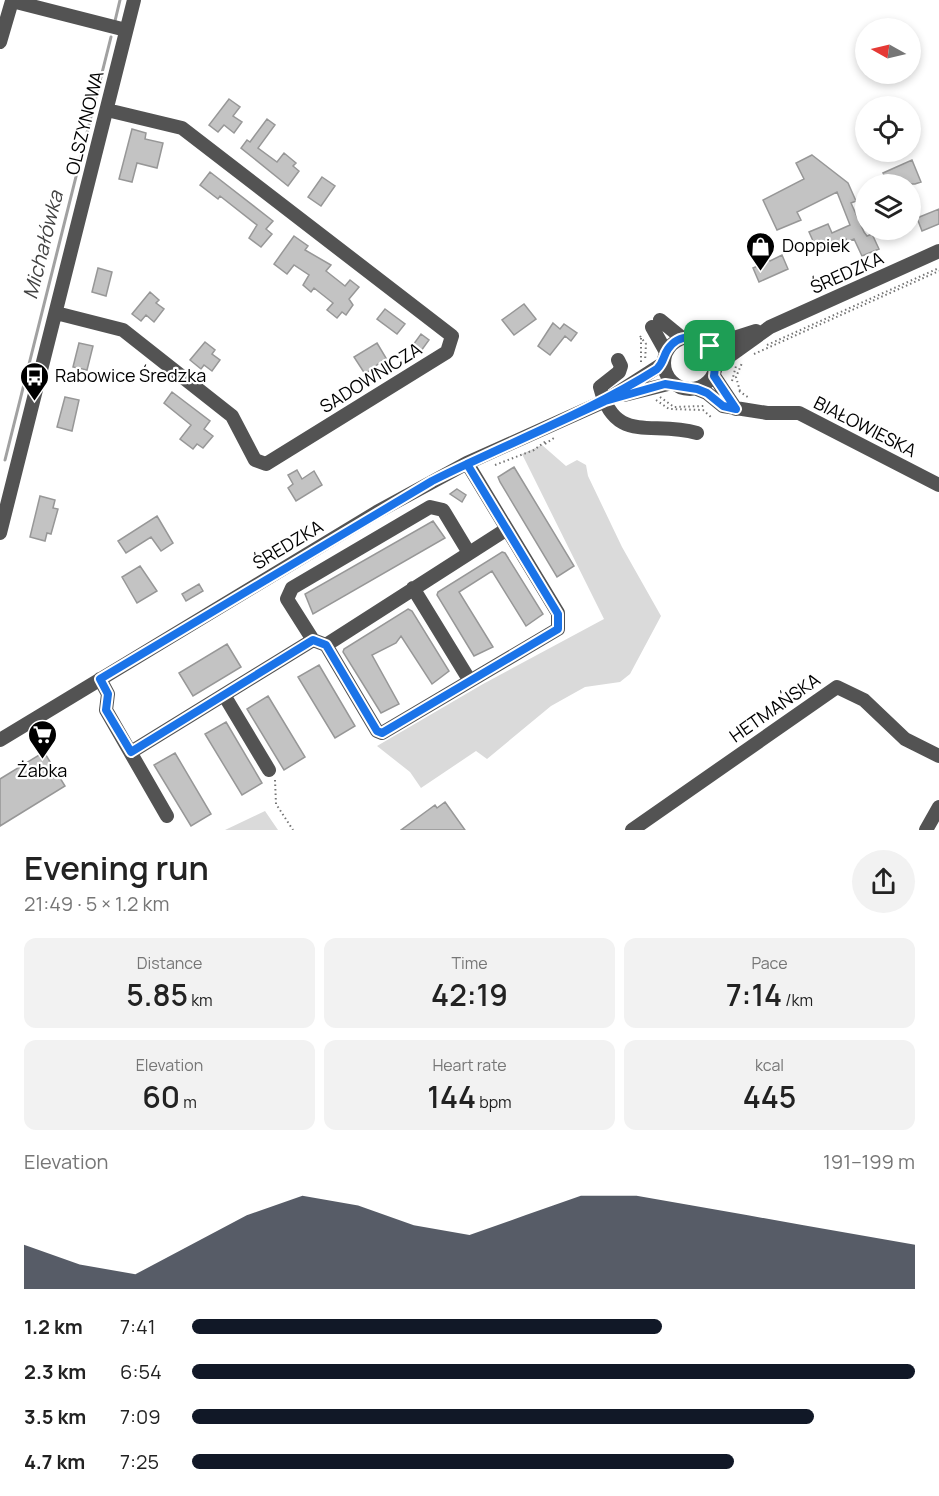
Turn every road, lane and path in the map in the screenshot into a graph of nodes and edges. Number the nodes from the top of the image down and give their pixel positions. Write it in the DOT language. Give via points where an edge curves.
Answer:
graph roads {
  1 [pos="118,0"];
  2 [pos="133,2"];
  3 [pos="126,30"];
  4 [pos="0,42"];
  5 [pos="107,110"];
  6 [pos="939,252"];
  7 [pos="939,270"];
  8 [pos="56,313"];
  9 [pos="770,327"];
  10 [pos="682,338"];
  11 [pos="705,342"];
  12 [pos="753,353"];
  13 [pos="665,357"];
  14 [pos="745,359"];
  15 [pos="618,360"];
  16 [pos="740,360"];
  17 [pos="645,364"];
  18 [pos="715,370"];
  19 [pos="641,371"];
  20 [pos="672,383"];
  21 [pos="697,389"];
  22 [pos="605,401"];
  23 [pos="736,409"];
  24 [pos="697,433"];
  25 [pos="467,464"];
  26 [pos="939,485"];
  27 [pos="5,495"];
  28 [pos="507,529"];
  29 [pos="0,533"];
  30 [pos="469,553"];
  31 [pos="413,588"];
  32 [pos="320,643"];
  33 [pos="100,679"];
  34 [pos="470,681"];
  35 [pos="224,695"];
  36 [pos="0,740"];
  37 [pos="131,752"];
  38 [pos="939,756"];
  39 [pos="269,770"];
  40 [pos="939,807"];
  41 [pos="167,816"];
  42 [pos="293,830"];
  43 [pos="632,830"];
  44 [pos="926,830"];
  1 -- 2 [label="street"];
  2 -- 3 [label="street, OLSZYNOWA"];
  3 -- 4 [label="street" via="12,2"];
  3 -- 5 [label="street, OLSZYNOWA"];
  5 -- 8 [label="street, OLSZYNOWA"];
  5 -- 8 [label="street, SADOWNICZA" via="182,128 452,336 447,352 266,464 255,460 232,416 123,330"];
  6 -- 9 [label="street, ŚREDZKA"];
  7 -- 12 [label="path"];
  8 -- 27 [label="street, OLSZYNOWA"];
  9 -- 11 [label="street, ŚREDZKA"];
  9 -- 18 [label="street, ŚREDZKA"];
  10 -- 11 [label="street"];
  10 -- 13 [label="street" via="673,343"];
  10 -- 13 [label="street" via="656,323"];
  11 -- 18 [label="street" via="714,352"];
  13 -- 20 [label="street" via="666,374"];
  13 -- 22 [label="street, ŚREDZKA"];
  14 -- 16 [label="path" via="736,377 739,392 732,381"];
  15 -- 22 [label="street" via="619,372 600,387"];
  17 -- 19 [label="path" via="646,344 640,336"];
  18 -- 21 [label="street" via="707,384"];
  18 -- 23 [label="street"];
  20 -- 21 [label="street" via="684,389"];
  20 -- 22 [label="street, ŚREDZKA"];
  21 -- 23 [label="street, BIAŁOWIESKA" via="723,406"];
  22 -- 24 [label="street" via="620,423"];
  22 -- 25 [label="street, ŚREDZKA"];
  23 -- 26 [label="street, BIAŁOWIESKA" via="799,413"];
  25 -- 28 [label="street"];
  25 -- 33 [label="street, ŚREDZKA" via="377,512"];
  27 -- 29 [label="street, OLSZYNOWA"];
  28 -- 30 [label="street"];
  28 -- 34 [label="street" via="560,621 558,629"];
  30 -- 31 [label="street"];
  30 -- 32 [label="street" via="443,510 430,507 292,588 286,598"];
  31 -- 32 [label="street"];
  31 -- 34 [label="street"];
  32 -- 34 [label="street" via="382,733"];
  32 -- 35 [label="street"];
  33 -- 36 [label="street, ŚREDZKA"];
  33 -- 37 [label="street" via="108,694 106,710"];
  35 -- 37 [label="street"];
  35 -- 39 [label="street"];
  37 -- 41 [label="street"];
  38 -- 43 [label="street, HETMAŃSKA" via="905,739 864,700 837,687"];
  39 -- 42 [label="path" via="277,783 276,804"];
  40 -- 44 [label="street"];
}
